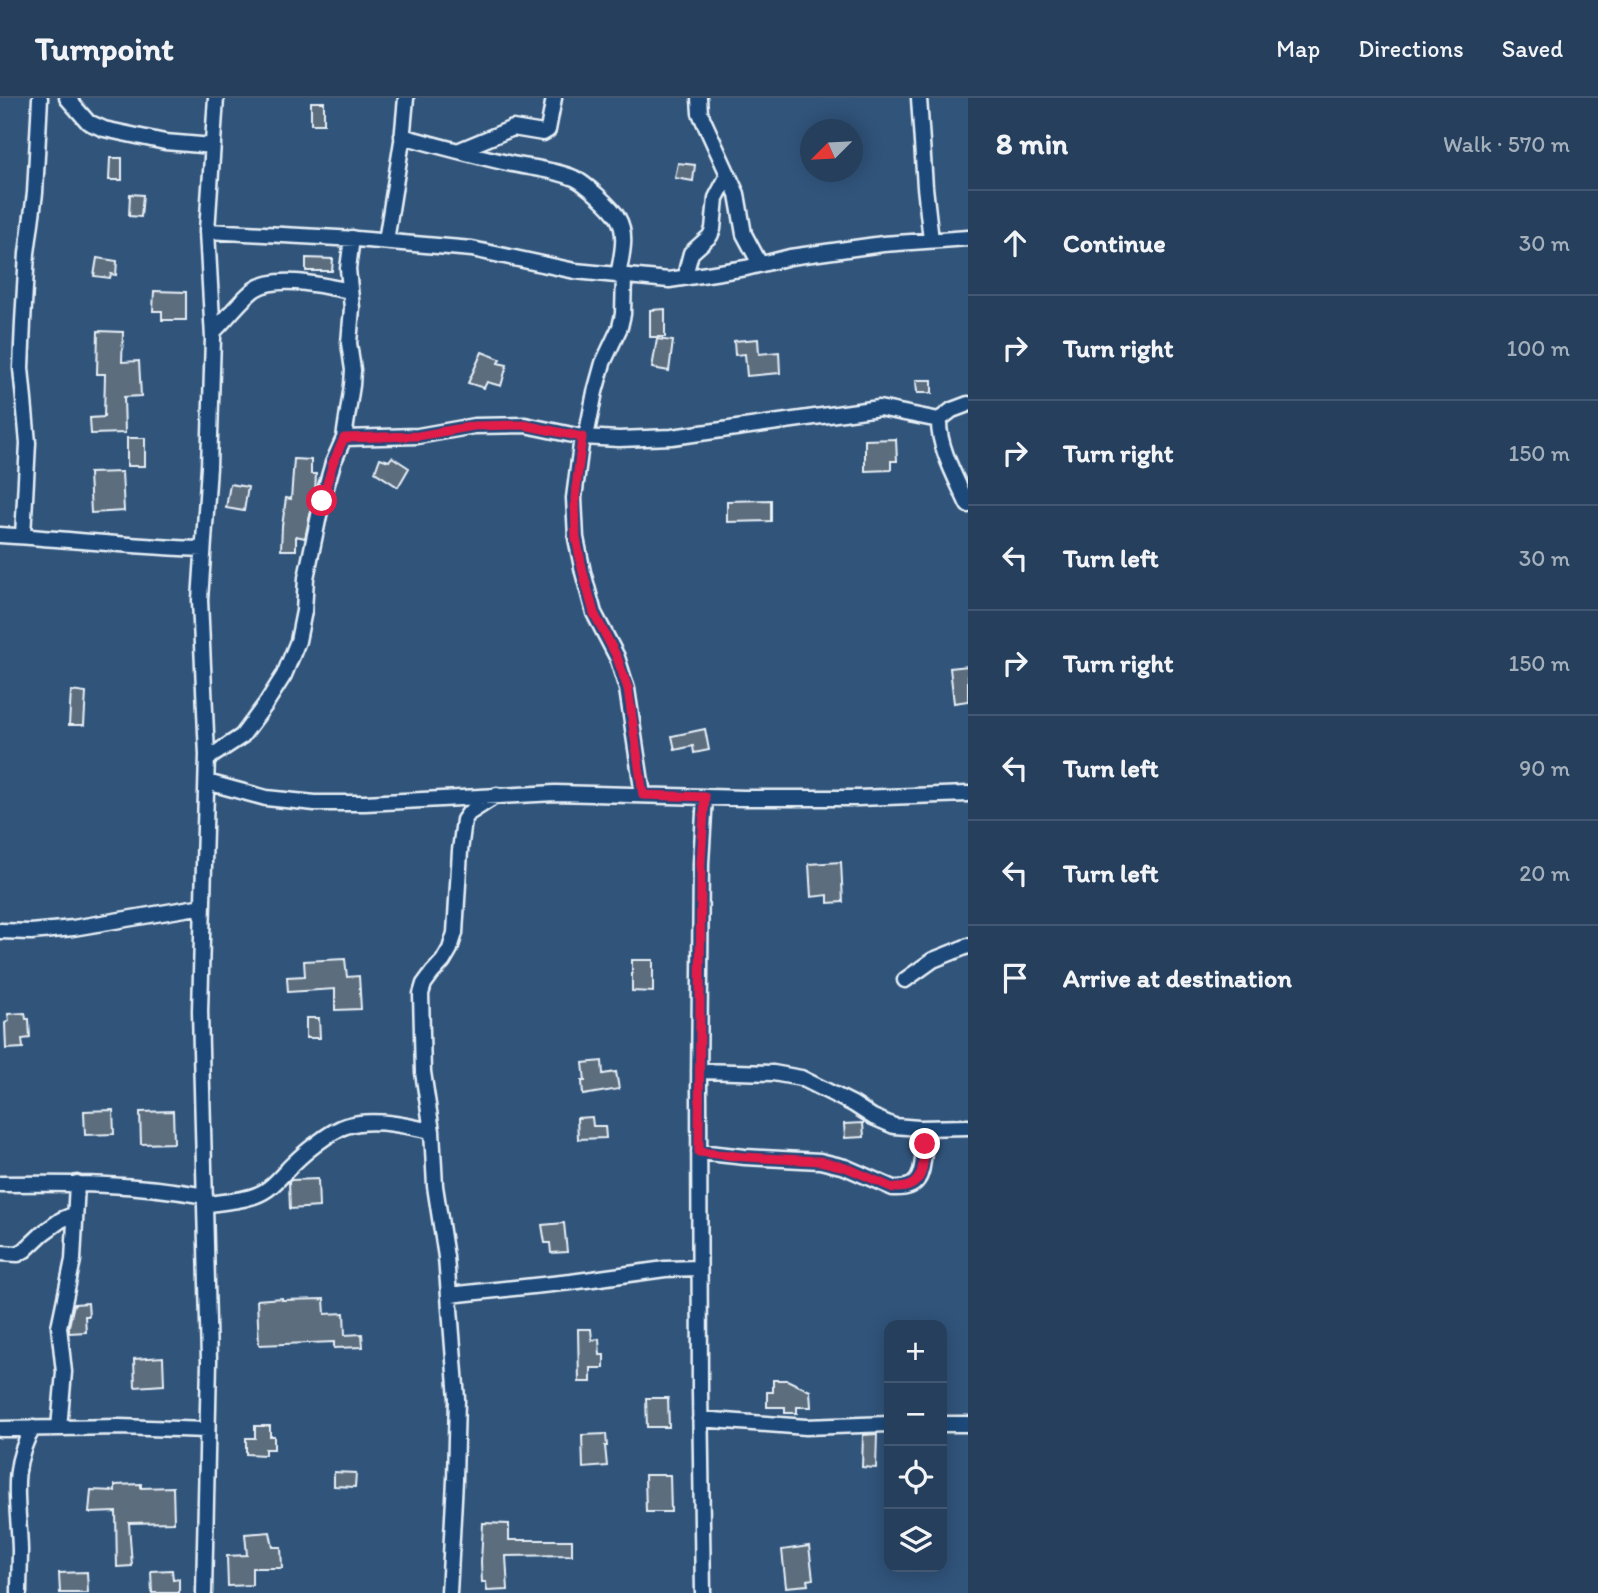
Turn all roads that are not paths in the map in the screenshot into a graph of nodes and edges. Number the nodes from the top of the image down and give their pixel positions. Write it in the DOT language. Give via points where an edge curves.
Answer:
graph roads {
  1 [pos="40,98"];
  2 [pos="67,98"];
  3 [pos="216,98"];
  4 [pos="406,98"];
  5 [pos="554,98"];
  6 [pos="699,98"];
  7 [pos="919,98"];
  8 [pos="402,136"];
  9 [pos="213,146"];
  10 [pos="460,150"];
  11 [pos="728,175"];
  12 [pos="207,231"];
  13 [pos="968,238"];
  14 [pos="352,239"];
  15 [pos="931,240"];
  16 [pos="386,241"];
  17 [pos="760,264"];
  18 [pos="621,276"];
  19 [pos="687,277"];
  20 [pos="350,291"];
  21 [pos="213,332"];
  22 [pos="968,404"];
  23 [pos="939,420"];
  24 [pos="584,437"];
  25 [pos="344,438"];
  26 [pos="968,505"];
  27 [pos="0,535"];
  28 [pos="23,536"];
  29 [pos="203,549"];
  30 [pos="207,759"];
  31 [pos="207,782"];
  32 [pos="968,794"];
  33 [pos="497,795"];
  34 [pos="643,795"];
  35 [pos="705,797"];
  36 [pos="203,906"];
  37 [pos="0,931"];
  38 [pos="968,946"];
  39 [pos="905,980"];
  40 [pos="699,1071"];
  41 [pos="968,1127"];
  42 [pos="930,1128"];
  43 [pos="432,1131"];
  44 [pos="699,1152"];
  45 [pos="0,1184"];
  46 [pos="77,1184"];
  47 [pos="205,1200"];
  48 [pos="75,1214"];
  49 [pos="0,1253"];
  50 [pos="699,1268"];
  51 [pos="449,1295"];
  52 [pos="700,1419"];
  53 [pos="884,1424"];
  54 [pos="947,1424"];
  55 [pos="968,1424"];
  56 [pos="33,1428"];
  57 [pos="59,1428"];
  58 [pos="0,1429"];
  59 [pos="207,1430"];
  60 [pos="19,1593"];
  61 [pos="204,1593"];
  62 [pos="449,1593"];
  63 [pos="703,1593"];
  1 -- 28 [label="street" via="22,333 28,443"];
  2 -- 9 [label="street" via="88,122 104,130"];
  3 -- 9 [label="street"];
  4 -- 8 [label="street"];
  5 -- 10 [label="street" via="548,130 543,133 513,128"];
  6 -- 11 [label="street"];
  7 -- 15 [label="street"];
  8 -- 10 [label="street"];
  8 -- 16 [label="street"];
  9 -- 12 [label="street"];
  10 -- 18 [label="street" via="562,174 591,190 617,217 622,230"];
  11 -- 17 [label="street" via="737,194 744,234"];
  11 -- 19 [label="street" via="716,198 713,229 691,253"];
  12 -- 14 [label="street"];
  12 -- 21 [label="street"];
  13 -- 15 [label="street"];
  14 -- 16 [label="street"];
  14 -- 20 [label="street"];
  15 -- 17 [label="street"];
  16 -- 18 [label="street" via="472,249"];
  17 -- 19 [label="street"];
  18 -- 19 [label="street"];
  18 -- 24 [label="street" via="623,314 603,363"];
  20 -- 21 [label="street" via="268,283 255,289"];
  20 -- 25 [label="street" via="353,370"];
  21 -- 29 [label="street"];
  22 -- 23 [label="street"];
  23 -- 24 [label="street" via="879,408 672,437"];
  23 -- 26 [label="street" via="942,443"];
  24 -- 25 [label="street" via="524,425"];
  24 -- 34 [label="street" via="575,498 576,538 594,613 628,689"];
  25 -- 30 [label="street" via="322,501 298,641 284,675 242,736"];
  27 -- 28 [label="street"];
  28 -- 29 [label="street"];
  29 -- 30 [label="street" via="200,600"];
  30 -- 31 [label="street"];
  31 -- 33 [label="street" via="266,798 315,803"];
  31 -- 36 [label="street"];
  32 -- 35 [label="street"];
  33 -- 34 [label="street"];
  33 -- 43 [label="street" via="464,820 455,933 421,994 423,1072"];
  34 -- 35 [label="street"];
  35 -- 40 [label="street"];
  36 -- 37 [label="street" via="73,928"];
  36 -- 47 [label="street" via="200,1012"];
  38 -- 39 [label="street" via="933,960"];
  40 -- 42 [label="street" via="801,1077 894,1126"];
  40 -- 44 [label="street"];
  41 -- 42 [label="street"];
  42 -- 44 [label="street" via="922,1174 902,1189 820,1161"];
  43 -- 47 [label="street" via="367,1122 347,1125 263,1192"];
  43 -- 51 [label="street"];
  44 -- 50 [label="street"];
  45 -- 46 [label="street"];
  46 -- 47 [label="street" via="146,1187"];
  46 -- 48 [label="street"];
  47 -- 59 [label="street"];
  48 -- 49 [label="street" via="18,1254"];
  48 -- 57 [label="street" via="73,1260 59,1327 64,1372"];
  50 -- 51 [label="street"];
  50 -- 52 [label="street"];
  51 -- 62 [label="street" via="457,1399"];
  52 -- 53 [label="street" via="806,1427"];
  52 -- 63 [label="street"];
  54 -- 55 [label="street"];
  56 -- 57 [label="street"];
  56 -- 58 [label="street"];
  56 -- 60 [label="street" via="23,1443 17,1468"];
  57 -- 59 [label="street"];
  59 -- 61 [label="street"];
}
